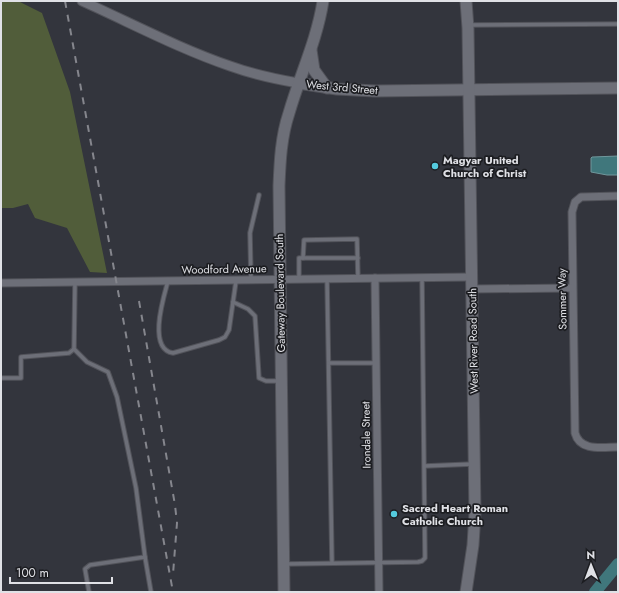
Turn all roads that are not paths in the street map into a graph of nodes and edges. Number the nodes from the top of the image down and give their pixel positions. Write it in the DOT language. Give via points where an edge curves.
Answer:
graph roads {
  1 [pos="82,1"];
  2 [pos="323,1"];
  3 [pos="466,1"];
  4 [pos="618,24"];
  5 [pos="468,25"];
  6 [pos="311,49"];
  7 [pos="298,83"];
  8 [pos="327,88"];
  9 [pos="618,88"];
  10 [pos="469,90"];
  11 [pos="259,195"];
  12 [pos="618,196"];
  13 [pos="303,258"];
  14 [pos="358,258"];
  15 [pos="422,277"];
  16 [pos="472,277"];
  17 [pos="327,278"];
  18 [pos="358,278"];
  19 [pos="375,278"];
  20 [pos="251,279"];
  21 [pos="280,279"];
  22 [pos="300,279"];
  23 [pos="237,280"];
  24 [pos="168,281"];
  25 [pos="75,282"];
  26 [pos="1,283"];
  27 [pos="572,288"];
  28 [pos="472,289"];
  29 [pos="233,302"];
  30 [pos="74,349"];
  31 [pos="376,362"];
  32 [pos="329,363"];
  33 [pos="1,378"];
  34 [pos="281,381"];
  35 [pos="618,447"];
  36 [pos="475,464"];
  37 [pos="425,466"];
  38 [pos="145,557"];
  39 [pos="379,562"];
  40 [pos="332,563"];
  41 [pos="284,564"];
  42 [pos="89,592"];
  43 [pos="151,592"];
  44 [pos="284,592"];
  45 [pos="379,592"];
  46 [pos="466,592"];
  1 -- 7 [label="street, West 3rd Street" via="230,66 267,78"];
  2 -- 6 [label="main road, Gateway Boulevard South"];
  3 -- 5 [label="main road, West River Road South"];
  4 -- 5 [label="lane"];
  5 -- 10 [label="main road, West River Road South"];
  6 -- 7 [label="main road, Gateway Boulevard South"];
  6 -- 8 [label="main road" via="314,70"];
  7 -- 8 [label="main road, West 3rd Street"];
  7 -- 21 [label="main road, Gateway Boulevard South" via="288,115 280,162"];
  8 -- 10 [label="main road, West 3rd Street" via="376,91"];
  9 -- 10 [label="main road, West 3rd Street"];
  10 -- 16 [label="main road, West River Road South"];
  11 -- 20 [label="lane" via="250,233"];
  12 -- 27 [label="street, Sommer Way" via="581,197 572,207"];
  13 -- 14 [label="lane"];
  13 -- 14 [label="lane" via="304,240 357,239"];
  13 -- 22 [label="lane" via="299,258"];
  14 -- 18 [label="lane"];
  15 -- 16 [label="street, Woodford Avenue"];
  15 -- 19 [label="street, Woodford Avenue"];
  15 -- 37 [label="lane"];
  16 -- 28 [label="main road, West River Road South"];
  17 -- 18 [label="street, Woodford Avenue"];
  17 -- 22 [label="street, Woodford Avenue"];
  17 -- 32 [label="lane"];
  18 -- 19 [label="street, Woodford Avenue"];
  19 -- 31 [label="street, Irondale Street"];
  20 -- 21 [label="street, Woodford Avenue"];
  20 -- 23 [label="street, Woodford Avenue"];
  21 -- 22 [label="street, Woodford Avenue"];
  21 -- 34 [label="main road, Gateway Boulevard South"];
  23 -- 24 [label="street, Woodford Avenue"];
  23 -- 29 [label="lane"];
  24 -- 25 [label="street, Woodford Avenue"];
  24 -- 29 [label="lane" via="160,312 158,333 167,352 173,353 225,337 229,330"];
  25 -- 26 [label="street, Woodford Avenue"];
  25 -- 30 [label="lane"];
  27 -- 28 [label="street"];
  27 -- 35 [label="street, Sommer Way" via="575,436 585,446"];
  28 -- 36 [label="main road, West River Road South"];
  29 -- 34 [label="lane" via="248,309 255,316 259,378 266,381"];
  30 -- 33 [label="lane" via="69,354 21,358 21,378"];
  30 -- 38 [label="lane" via="87,362 108,372 117,397 136,488"];
  31 -- 32 [label="lane"];
  31 -- 39 [label="street, Irondale Street"];
  32 -- 40 [label="lane"];
  34 -- 41 [label="main road, Gateway Boulevard South"];
  36 -- 37 [label="lane"];
  36 -- 46 [label="main road, West River Road South" via="473,545"];
  37 -- 39 [label="lane" via="425,558 418,562"];
  38 -- 42 [label="lane" via="90,565 85,569"];
  38 -- 43 [label="lane"];
  39 -- 40 [label="lane"];
  39 -- 45 [label="street, Irondale Street"];
  40 -- 41 [label="lane"];
  41 -- 44 [label="main road, Gateway Boulevard South"];
}
